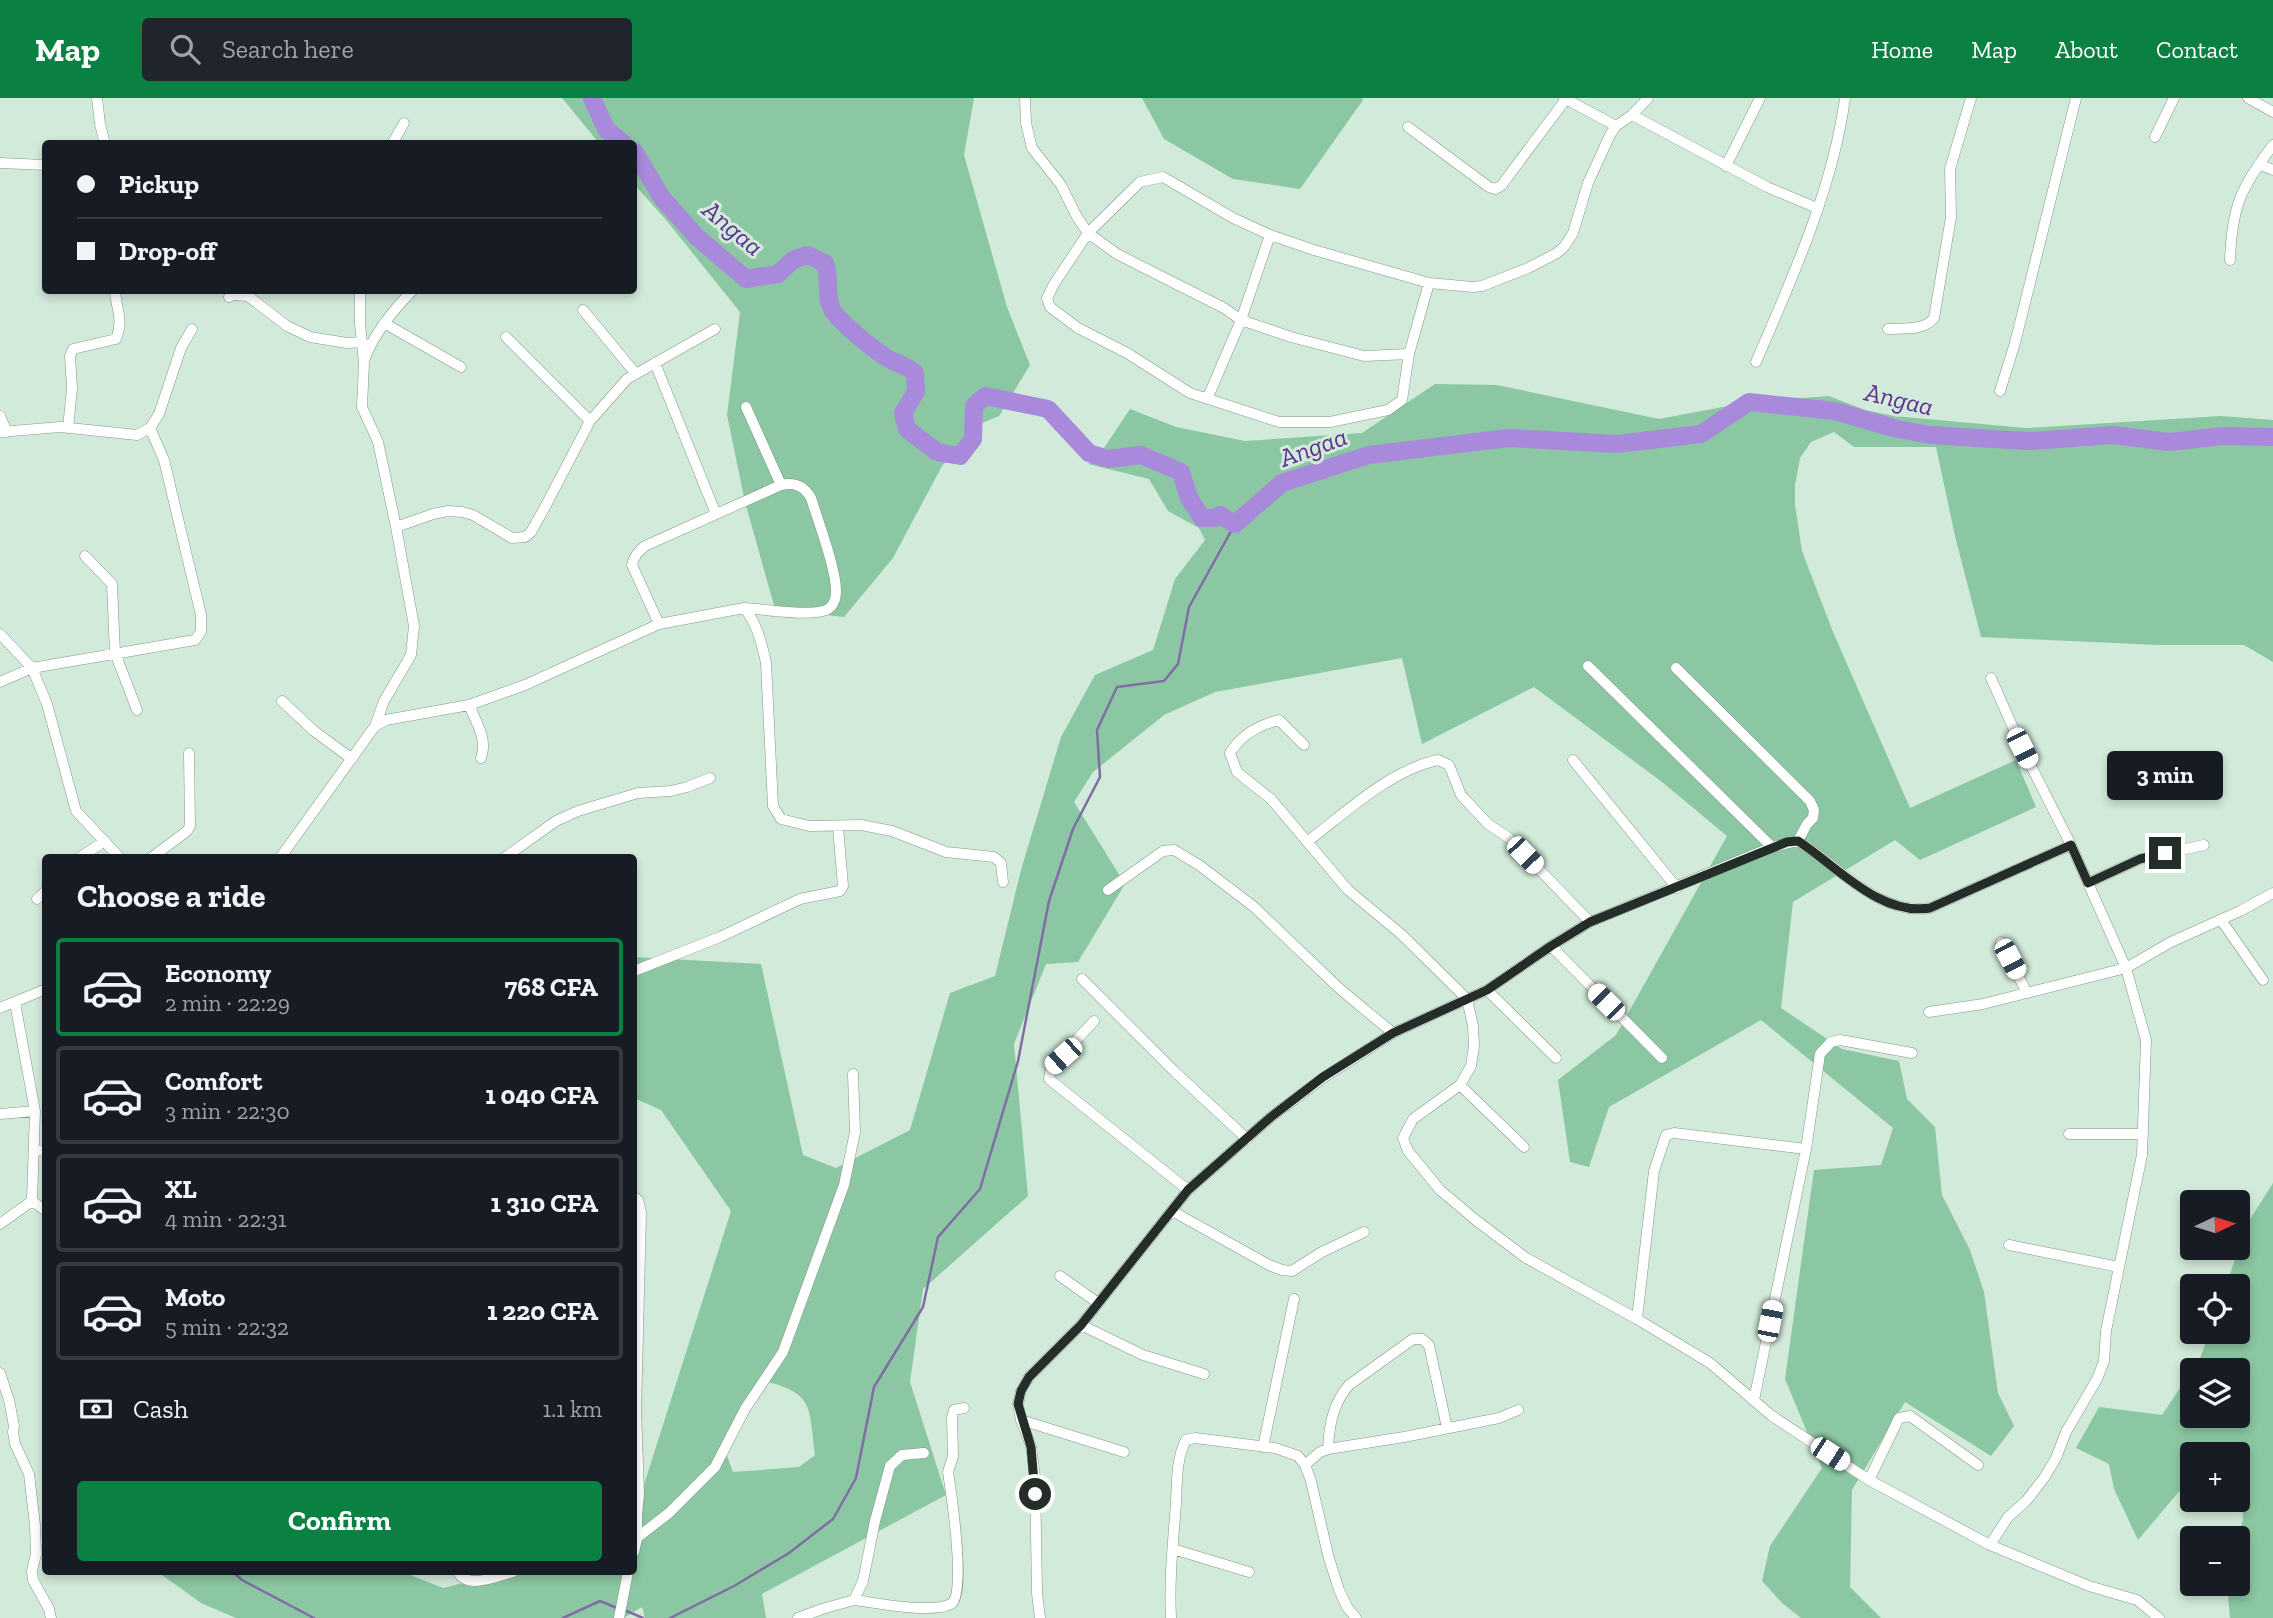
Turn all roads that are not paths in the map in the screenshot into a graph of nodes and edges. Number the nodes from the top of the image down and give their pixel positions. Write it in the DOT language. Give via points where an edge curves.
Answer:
graph roads {
  1 [pos="97,98"];
  2 [pos="1025,98"];
  3 [pos="1648,98"];
  4 [pos="1760,98"];
  5 [pos="1845,98"];
  6 [pos="1971,98"];
  7 [pos="2076,98"];
  8 [pos="2174,98"];
  9 [pos="2248,98"];
  10 [pos="1565,99"];
  11 [pos="2273,111"];
  12 [pos="1632,115"];
  13 [pos="404,123"];
  14 [pos="1616,126"];
  15 [pos="1408,127"];
  16 [pos="2155,137"];
  17 [pos="104,140"];
  18 [pos="394,140"];
  19 [pos="2273,145"];
  20 [pos="0,163"];
  21 [pos="2259,164"];
  22 [pos="42,165"];
  23 [pos="1726,166"];
  24 [pos="2273,170"];
  25 [pos="1817,208"];
  26 [pos="1088,233"];
  27 [pos="1270,235"];
  28 [pos="2230,260"];
  29 [pos="1429,283"];
  30 [pos="115,294"];
  31 [pos="360,294"];
  32 [pos="409,294"];
  33 [pos="229,297"];
  34 [pos="583,310"];
  35 [pos="1241,320"];
  36 [pos="384,323"];
  37 [pos="192,329"];
  38 [pos="715,329"];
  39 [pos="1888,329"];
  40 [pos="506,337"];
  41 [pos="363,342"];
  42 [pos="1409,354"];
  43 [pos="364,362"];
  44 [pos="1756,362"];
  45 [pos="655,363"];
  46 [pos="461,367"];
  47 [pos="636,374"];
  48 [pos="2000,391"];
  49 [pos="1208,397"];
  50 [pos="746,407"];
  51 [pos="0,416"];
  52 [pos="590,421"];
  53 [pos="68,428"];
  54 [pos="150,428"];
  55 [pos="3,432"];
  56 [pos="781,485"];
  57 [pos="716,514"];
  58 [pos="396,527"];
  59 [pos="85,556"];
  60 [pos="744,608"];
  61 [pos="659,624"];
  62 [pos="0,634"];
  63 [pos="115,653"];
  64 [pos="1588,666"];
  65 [pos="32,668"];
  66 [pos="1676,668"];
  67 [pos="1991,678"];
  68 [pos="0,682"];
  69 [pos="282,701"];
  70 [pos="469,705"];
  71 [pos="137,710"];
  72 [pos="375,726"];
  73 [pos="1304,745"];
  74 [pos="189,752"];
  75 [pos="481,758"];
  76 [pos="352,760"];
  77 [pos="1573,760"];
  78 [pos="710,778"];
  79 [pos="838,827"];
  80 [pos="105,841"];
  81 [pos="1798,841"];
  82 [pos="1307,842"];
  83 [pos="2071,845"];
  84 [pos="2204,845"];
  85 [pos="1772,847"];
  86 [pos="85,854"];
  87 [pos="116,854"];
  88 [pos="157,854"];
  89 [pos="283,854"];
  90 [pos="510,854"];
  91 [pos="1003,882"];
  92 [pos="2088,883"];
  93 [pos="1677,888"];
  94 [pos="1108,890"];
  95 [pos="2273,893"];
  96 [pos="42,895"];
  97 [pos="37,900"];
  98 [pos="2221,920"];
  99 [pos="1590,922"];
  100 [pos="2001,942"];
  101 [pos="1551,946"];
  102 [pos="2126,968"];
  103 [pos="637,970"];
  104 [pos="1082,979"];
  105 [pos="2263,980"];
  106 [pos="1487,990"];
  107 [pos="42,991"];
  108 [pos="2027,993"];
  109 [pos="1466,999"];
  110 [pos="15,1003"];
  111 [pos="0,1008"];
  112 [pos="1929,1012"];
  113 [pos="1094,1021"];
  114 [pos="1393,1033"];
  115 [pos="1912,1053"];
  116 [pos="1556,1058"];
  117 [pos="1662,1058"];
  118 [pos="853,1074"];
  119 [pos="1460,1085"];
  120 [pos="35,1111"];
  121 [pos="0,1114"];
  122 [pos="2069,1134"];
  123 [pos="2143,1134"];
  124 [pos="1247,1139"];
  125 [pos="1524,1147"];
  126 [pos="1806,1149"];
  127 [pos="40,1150"];
  128 [pos="1188,1190"];
  129 [pos="637,1199"];
  130 [pos="32,1201"];
  131 [pos="42,1208"];
  132 [pos="1172,1211"];
  133 [pos="0,1224"];
  134 [pos="1364,1232"];
  135 [pos="2009,1245"];
  136 [pos="2119,1267"];
  137 [pos="1060,1276"];
  138 [pos="1294,1299"];
  139 [pos="1098,1303"];
  140 [pos="1637,1319"];
  141 [pos="1081,1325"];
  142 [pos="637,1371"];
  143 [pos="0,1373"];
  144 [pos="1204,1374"];
  145 [pos="1754,1400"];
  146 [pos="964,1408"];
  147 [pos="1518,1410"];
  148 [pos="1021,1420"];
  149 [pos="1447,1428"];
  150 [pos="1262,1447"];
  151 [pos="1328,1449"];
  152 [pos="1124,1452"];
  153 [pos="924,1453"];
  154 [pos="1305,1465"];
  155 [pos="1978,1465"];
  156 [pos="1869,1480"];
  157 [pos="637,1538"];
  158 [pos="1990,1545"];
  159 [pos="1173,1549"];
  160 [pos="1249,1572"];
  161 [pos="459,1575"];
  162 [pos="501,1575"];
  163 [pos="627,1575"];
  164 [pos="854,1600"];
  165 [pos="619,1617"];
  166 [pos="51,1618"];
  167 [pos="798,1618"];
  168 [pos="1040,1618"];
  169 [pos="1171,1618"];
  170 [pos="1356,1618"];
  171 [pos="2159,1618"];
  1 -- 17 [label="street"];
  2 -- 26 [label="street" via="1032,148 1061,185"];
  3 -- 12 [label="street"];
  4 -- 23 [label="street"];
  5 -- 25 [label="street" via="1841,133"];
  6 -- 39 [label="street" via="1950,169 1951,217 1934,318 1922,327"];
  7 -- 48 [label="street"];
  8 -- 16 [label="street"];
  9 -- 11 [label="street"];
  10 -- 14 [label="street"];
  10 -- 15 [label="street" via="1495,188"];
  12 -- 14 [label="street"];
  12 -- 23 [label="street"];
  13 -- 18 [label="street"];
  14 -- 29 [label="street" via="1597,160 1573,233 1558,253 1482,286"];
  19 -- 21 [label="street"];
  20 -- 22 [label="street"];
  21 -- 24 [label="street"];
  21 -- 28 [label="street" via="2236,208"];
  23 -- 25 [label="street"];
  25 -- 44 [label="street" via="1796,271"];
  26 -- 27 [label="street" via="1140,182 1163,177"];
  26 -- 35 [label="street" via="1117,254"];
  26 -- 49 [label="street" via="1054,284 1047,298 1050,307 1181,388"];
  27 -- 29 [label="street"];
  27 -- 35 [label="street"];
  29 -- 42 [label="street"];
  30 -- 53 [label="street" via="120,312 116,339 73,349 70,356"];
  31 -- 41 [label="street"];
  32 -- 36 [label="street"];
  33 -- 41 [label="street" via="248,296 287,326 310,337"];
  34 -- 47 [label="street"];
  35 -- 42 [label="street" via="1364,356"];
  35 -- 49 [label="street"];
  36 -- 43 [label="street"];
  36 -- 46 [label="street"];
  37 -- 54 [label="street"];
  38 -- 45 [label="street"];
  40 -- 52 [label="street"];
  41 -- 43 [label="street"];
  42 -- 49 [label="street" via="1402,400 1388,410 1330,422 1279,422"];
  43 -- 58 [label="street" via="362,407 378,442"];
  45 -- 47 [label="street"];
  45 -- 57 [label="street"];
  47 -- 52 [label="street"];
  50 -- 56 [label="street"];
  51 -- 55 [label="street"];
  52 -- 58 [label="street" via="525,537 512,538 462,512 433,514"];
  53 -- 54 [label="street" via="137,435"];
  53 -- 55 [label="street"];
  54 -- 63 [label="street" via="164,460 201,615 201,632 195,640"];
  56 -- 57 [label="street"];
  56 -- 60 [label="street" via="800,486 811,498 834,574 833,606 813,612"];
  57 -- 61 [label="street" via="645,546 634,557 632,565"];
  58 -- 72 [label="street" via="414,626 411,655"];
  59 -- 63 [label="street" via="112,584"];
  60 -- 61 [label="street"];
  60 -- 79 [label="street" via="766,663 773,806 781,819"];
  61 -- 70 [label="street" via="525,685"];
  62 -- 65 [label="street"];
  63 -- 65 [label="street"];
  63 -- 71 [label="street"];
  64 -- 85 [label="street"];
  65 -- 68 [label="street"];
  65 -- 80 [label="street" via="47,704 76,811"];
  66 -- 81 [label="street" via="1810,801 1813,818"];
  67 -- 83 [label="street"];
  69 -- 76 [label="street"];
  70 -- 72 [label="street"];
  70 -- 75 [label="street" via="483,737"];
  72 -- 76 [label="street"];
  73 -- 82 [label="street" via="1279,720 1260,725 1230,753 1237,772 1270,799"];
  74 -- 88 [label="street" via="190,826"];
  76 -- 89 [label="street"];
  77 -- 93 [label="street"];
  78 -- 90 [label="street" via="578,811"];
  79 -- 91 [label="street" via="882,829 946,852 995,857 1001,863"];
  79 -- 103 [label="street" via="840,891 800,899"];
  80 -- 86 [label="street"];
  80 -- 87 [label="street"];
  81 -- 83 [label="street" via="1880,900 1922,910"];
  81 -- 85 [label="street"];
  82 -- 99 [label="street" via="1388,782 1438,760 1449,765 1461,795 1481,817 1509,838"];
  82 -- 109 [label="street" via="1348,890 1401,934"];
  83 -- 92 [label="street"];
  84 -- 92 [label="street" via="2140,859"];
  85 -- 93 [label="street"];
  92 -- 102 [label="street"];
  93 -- 99 [label="street"];
  94 -- 114 [label="street" via="1163,851 1174,850 1253,906"];
  95 -- 98 [label="street"];
  96 -- 97 [label="street"];
  98 -- 102 [label="street"];
  98 -- 105 [label="street"];
  99 -- 101 [label="street"];
  100 -- 108 [label="street"];
  101 -- 106 [label="street"];
  101 -- 117 [label="street"];
  102 -- 108 [label="street"];
  102 -- 123 [label="street" via="2146,1040"];
  104 -- 124 [label="street"];
  106 -- 109 [label="street"];
  106 -- 116 [label="street"];
  107 -- 110 [label="street"];
  108 -- 112 [label="street"];
  109 -- 114 [label="street"];
  109 -- 119 [label="street" via="1474,1046 1471,1066"];
  110 -- 111 [label="street"];
  110 -- 120 [label="street"];
  113 -- 128 [label="street" via="1051,1067 1049,1079"];
  114 -- 124 [label="street" via="1323,1077"];
  115 -- 126 [label="street" via="1840,1040 1825,1047 1820,1054"];
  118 -- 157 [label="street" via="855,1132 844,1185 783,1352 715,1467"];
  119 -- 125 [label="street"];
  119 -- 140 [label="street" via="1413,1119 1403,1138 1408,1151 1440,1190 1526,1258"];
  120 -- 121 [label="street"];
  120 -- 127 [label="street"];
  122 -- 123 [label="street"];
  123 -- 136 [label="street"];
  124 -- 128 [label="street"];
  126 -- 140 [label="street" via="1666,1135 1654,1171"];
  126 -- 145 [label="street"];
  127 -- 130 [label="street"];
  128 -- 132 [label="street"];
  129 -- 142 [label="street" via="641,1212"];
  130 -- 131 [label="street"];
  130 -- 133 [label="street"];
  132 -- 134 [label="street" via="1282,1270 1292,1270"];
  132 -- 139 [label="street"];
  135 -- 136 [label="street"];
  136 -- 158 [label="street" via="2097,1379 2044,1478 2008,1517"];
  137 -- 139 [label="street"];
  138 -- 150 [label="street"];
  139 -- 141 [label="street"];
  140 -- 145 [label="street" via="1710,1363"];
  141 -- 144 [label="street" via="1143,1354"];
  141 -- 148 [label="street" via="1029,1377 1018,1404"];
  143 -- 166 [label="street" via="15,1444 29,1474 35,1525 33,1580"];
  145 -- 156 [label="street"];
  146 -- 164 [label="street" via="954,1410 952,1417 953,1456 948,1472 959,1580 956,1599 927,1608"];
  147 -- 149 [label="street"];
  148 -- 152 [label="street"];
  148 -- 168 [label="street" via="1035,1477"];
  149 -- 151 [label="street"];
  149 -- 151 [label="street" via="1429,1345 1413,1339 1341,1394 1329,1426"];
  150 -- 154 [label="street" via="1298,1456"];
  150 -- 159 [label="street" via="1185,1440"];
  151 -- 154 [label="street"];
  153 -- 164 [label="street" via="902,1455 890,1466 863,1581"];
  154 -- 170 [label="street" via="1339,1590"];
  155 -- 156 [label="street" via="1904,1415"];
  156 -- 158 [label="street"];
  158 -- 171 [label="street" via="2089,1586 2137,1600"];
  159 -- 160 [label="street"];
  159 -- 169 [label="street"];
  161 -- 162 [label="street" via="469,1581"];
  163 -- 165 [label="street"];
  164 -- 167 [label="street"];
}
